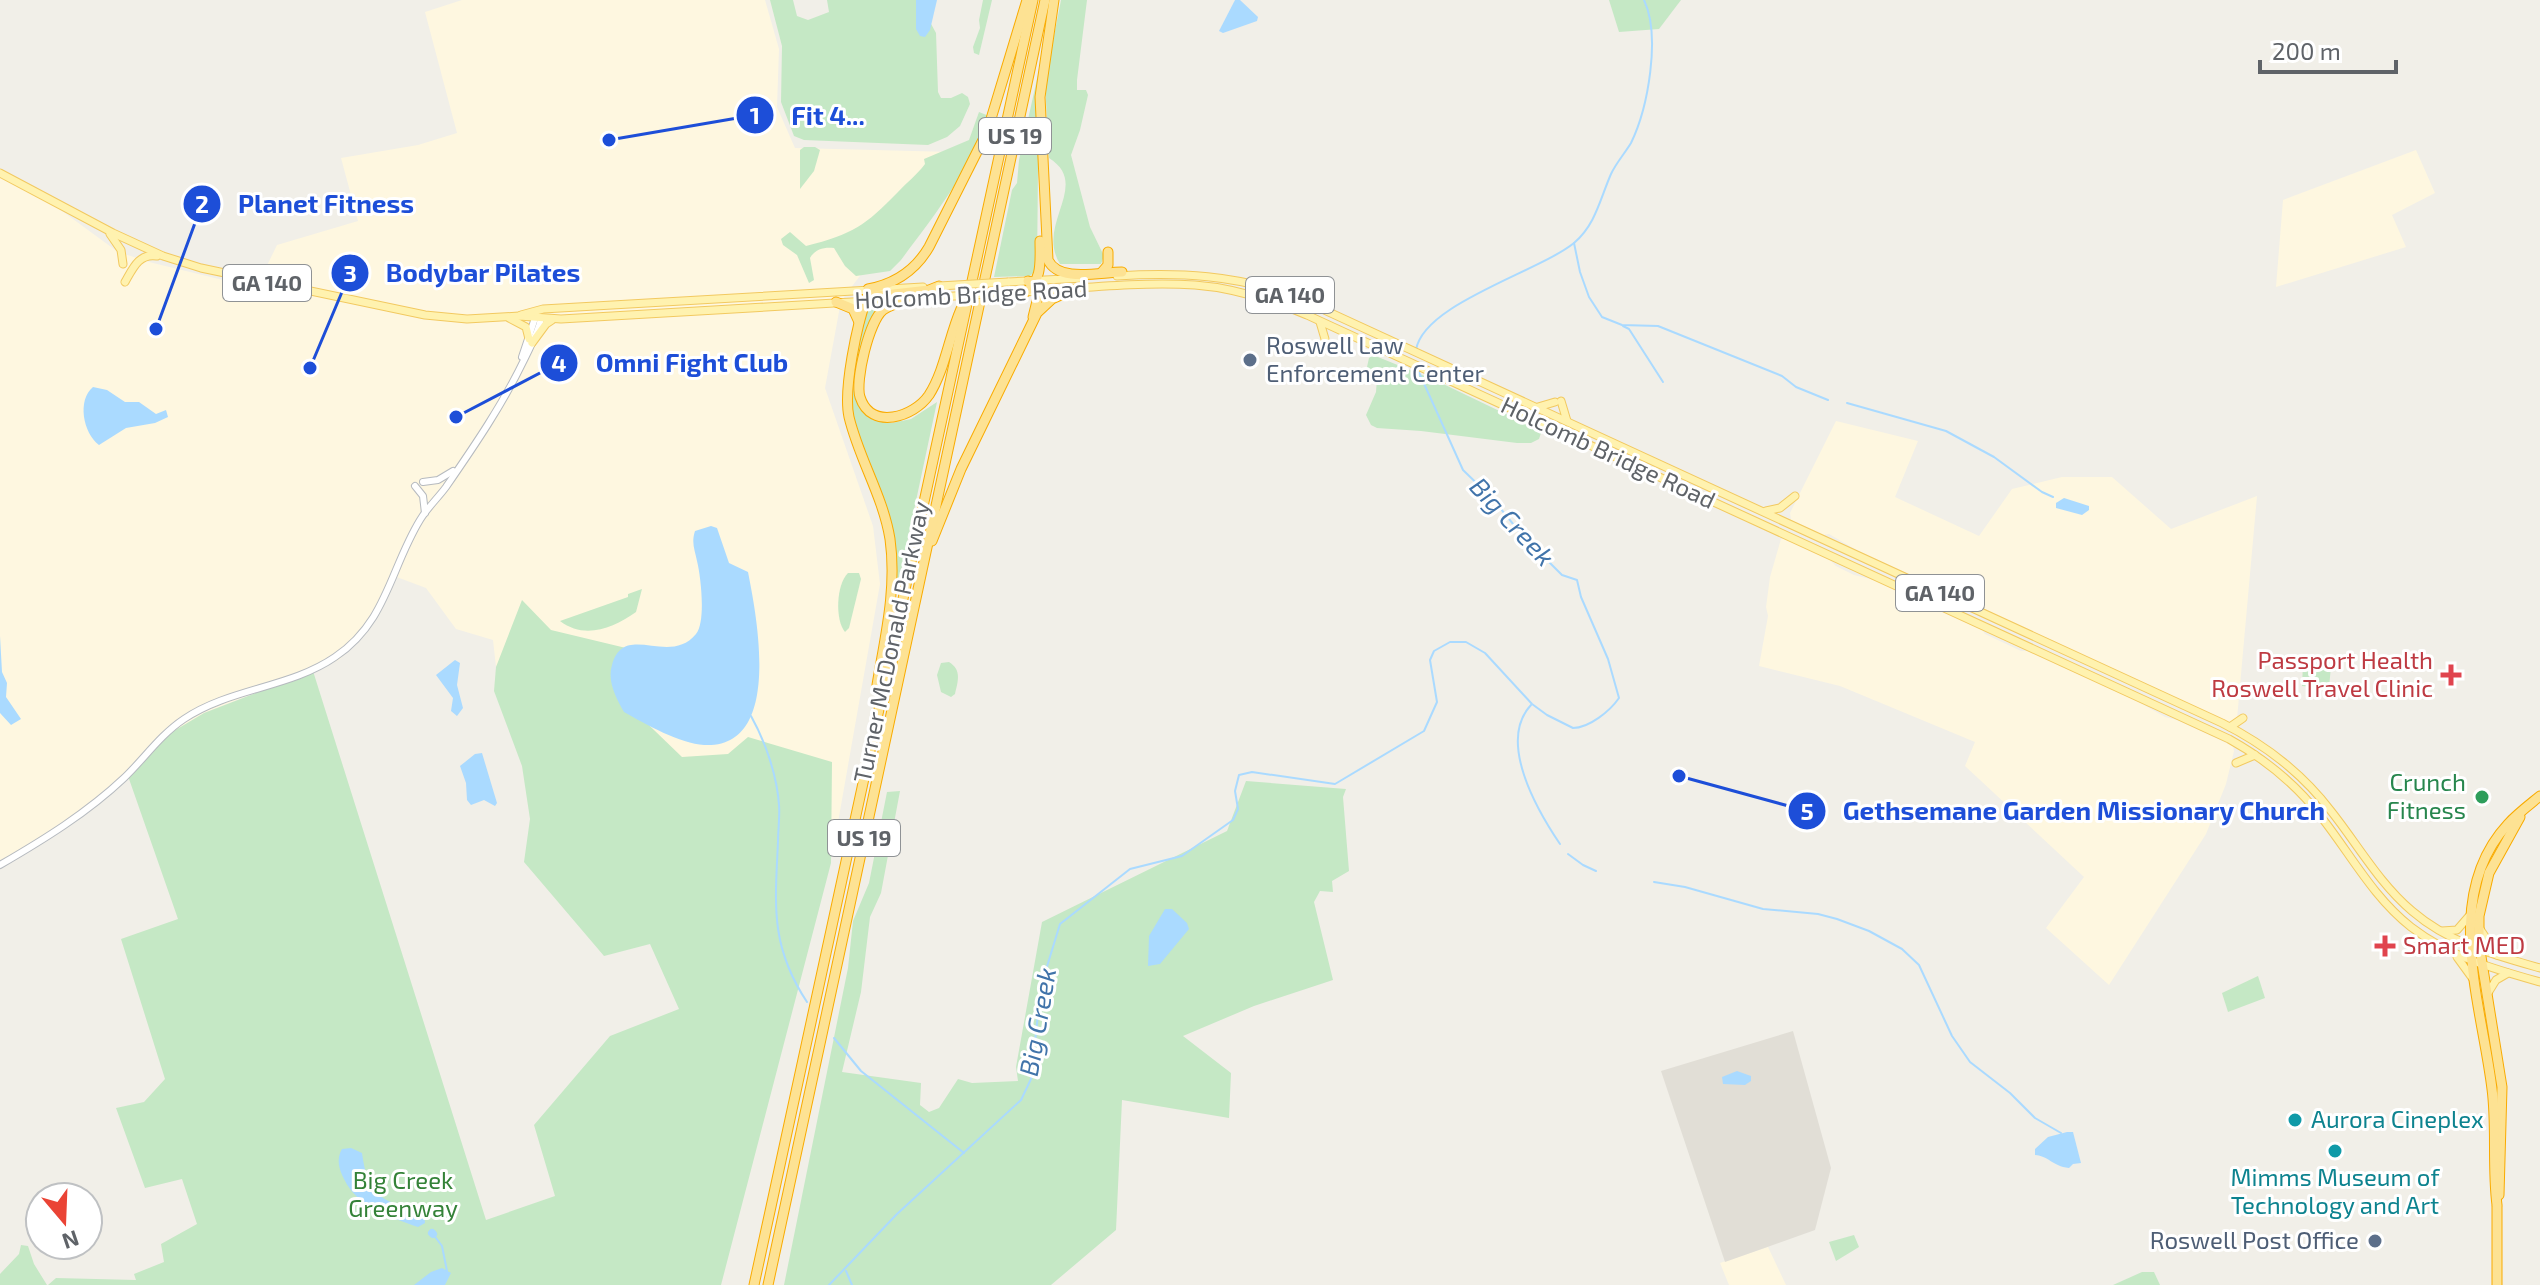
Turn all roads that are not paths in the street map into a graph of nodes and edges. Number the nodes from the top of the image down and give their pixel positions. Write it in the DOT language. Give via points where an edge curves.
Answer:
graph roads {
  1 [pos="1030,0"];
  2 [pos="1045,0"];
  3 [pos="1054,0"];
  4 [pos="1041,157"];
  5 [pos="0,173"];
  6 [pos="105,230"];
  7 [pos="1108,252"];
  8 [pos="163,256"];
  9 [pos="123,264"];
  10 [pos="1102,272"];
  11 [pos="1122,272"];
  12 [pos="1139,274"];
  13 [pos="125,282"];
  14 [pos="1034,285"];
  15 [pos="939,286"];
  16 [pos="868,289"];
  17 [pos="1072,290"];
  18 [pos="969,292"];
  19 [pos="1024,293"];
  20 [pos="923,298"];
  21 [pos="866,300"];
  22 [pos="836,302"];
  23 [pos="519,316"];
  24 [pos="507,317"];
  25 [pos="538,318"];
  26 [pos="554,319"];
  27 [pos="1319,320"];
  28 [pos="1030,328"];
  29 [pos="860,330"];
  30 [pos="1325,339"];
  31 [pos="531,341"];
  32 [pos="1536,407"];
  33 [pos="1567,421"];
  34 [pos="459,467"];
  35 [pos="423,482"];
  36 [pos="415,486"];
  37 [pos="1795,496"];
  38 [pos="1763,512"];
  39 [pos="425,513"];
  40 [pos="922,567"];
  41 [pos="2243,718"];
  42 [pos="2230,727"];
  43 [pos="2255,755"];
  44 [pos="2236,763"];
  45 [pos="859,795"];
  46 [pos="2540,796"];
  47 [pos="2527,808"];
  48 [pos="2502,831"];
  49 [pos="2503,845"];
  50 [pos="0,865"];
  51 [pos="2471,913"];
  52 [pos="2479,926"];
  53 [pos="2439,930"];
  54 [pos="2475,949"];
  55 [pos="2452,953"];
  56 [pos="2498,957"];
  57 [pos="2472,962"];
  58 [pos="2483,966"];
  59 [pos="2540,968"];
  60 [pos="2509,973"];
  61 [pos="2475,982"];
  62 [pos="2540,982"];
  63 [pos="2488,993"];
  64 [pos="2497,1206"];
  65 [pos="754,1285"];
  66 [pos="768,1285"];
  67 [pos="2497,1285"];
  1 -- 16 [label="highway" via="987,132 931,244 902,277"];
  1 -- 18 [label="highway, Turner McDonald Parkway / US 19"];
  2 -- 40 [label="highway, Turner McDonald Parkway / US 19"];
  3 -- 4 [label="highway" via="1040,82"];
  4 -- 10 [label="highway" via="1049,264 1064,274"];
  4 -- 14 [label="highway" via="1040,266"];
  5 -- 6 [label="main road, Holcomb Bridge Road / GA 140"];
  6 -- 8 [label="main road, Holcomb Bridge Road / GA 140"];
  6 -- 9 [label="main road" via="119,245"];
  7 -- 10 [label="highway"];
  8 -- 13 [label="main road" via="136,262"];
  8 -- 24 [label="main road, Holcomb Bridge Road / GA 140" via="224,274 409,312"];
  10 -- 11 [label="highway"];
  11 -- 12 [label="main road"];
  12 -- 14 [label="main road, Holcomb Bridge Road / GA 140"];
  12 -- 32 [label="main road, Holcomb Bridge Road / GA 140" via="1198,275 1264,286"];
  14 -- 15 [label="main road, Holcomb Bridge Road / GA 140, bridge"];
  14 -- 17 [label="main road, Holcomb Bridge Road / GA 140"];
  14 -- 19 [label="highway"];
  14 -- 28 [label="highway"];
  15 -- 16 [label="main road, Holcomb Bridge Road / GA 140"];
  15 -- 21 [label="highway"];
  16 -- 23 [label="main road, Holcomb Bridge Road / GA 140" via="543,309"];
  17 -- 27 [label="main road, Holcomb Bridge Road / GA 140" via="1163,284 1212,287 1260,297"];
  17 -- 28 [label="highway" via="1042,308"];
  18 -- 20 [label="highway" via="927,397 906,415 878,415 864,405 859,389 873,323 886,308"];
  18 -- 45 [label="highway, Turner McDonald Parkway / US 19"];
  19 -- 20 [label="main road, Holcomb Bridge Road / GA 140, bridge"];
  20 -- 21 [label="main road, Holcomb Bridge Road / GA 140"];
  21 -- 22 [label="main road, Holcomb Bridge Road / GA 140"];
  21 -- 29 [label="highway"];
  22 -- 26 [label="main road, Holcomb Bridge Road / GA 140"];
  22 -- 29 [label="highway" via="854,311"];
  23 -- 24 [label="main road, Holcomb Bridge Road / GA 140"];
  23 -- 25 [label="main road, Holcomb Bridge Road / GA 140"];
  24 -- 31 [label="main road" via="526,328"];
  25 -- 26 [label="main road, Holcomb Bridge Road / GA 140"];
  25 -- 31 [label="main road"];
  26 -- 31 [label="main road"];
  27 -- 30 [label="main road"];
  27 -- 43 [label="main road, Holcomb Bridge Road / GA 140"];
  28 -- 40 [label="highway" via="956,481"];
  29 -- 45 [label="highway" via="848,385 849,416 885,516 893,578"];
  31 -- 34 [label="main road" via="502,404"];
  32 -- 33 [label="main road, Holcomb Bridge Road / GA 140"];
  32 -- 33 [label="main road" via="1558,401"];
  33 -- 38 [label="main road, Holcomb Bridge Road / GA 140"];
  34 -- 35 [label="main road"];
  34 -- 39 [label="main road"];
  36 -- 39 [label="main road" via="423,496"];
  37 -- 38 [label="main road" via="1780,508"];
  38 -- 42 [label="main road, Holcomb Bridge Road / GA 140"];
  39 -- 50 [label="main road" via="380,609 346,649 310,670 185,718 105,794"];
  40 -- 66 [label="highway, Turner McDonald Parkway / US 19"];
  41 -- 42 [label="main road"];
  42 -- 53 [label="main road, Holcomb Bridge Road / GA 140" via="2297,774 2331,810 2385,886"];
  43 -- 44 [label="main road"];
  43 -- 55 [label="main road, Holcomb Bridge Road / GA 140" via="2312,805 2386,903"];
  45 -- 65 [label="highway, Turner McDonald Parkway / US 19"];
  46 -- 47 [label="highway"];
  47 -- 48 [label="highway"];
  47 -- 49 [label="highway"];
  48 -- 49 [label="highway"];
  48 -- 51 [label="highway" via="2481,870"];
  49 -- 52 [label="highway" via="2485,884"];
  51 -- 53 [label="main road" via="2457,930"];
  51 -- 54 [label="highway"];
  52 -- 54 [label="highway"];
  52 -- 56 [label="main road"];
  53 -- 54 [label="main road, Holcomb Bridge Road / GA 140"];
  54 -- 56 [label="main road, Holcomb Bridge Road"];
  54 -- 57 [label="highway"];
  54 -- 58 [label="highway"];
  55 -- 57 [label="main road, Holcomb Bridge Road"];
  55 -- 61 [label="main road, GA 140"];
  56 -- 59 [label="main road, Holcomb Bridge Road"];
  57 -- 58 [label="main road, Holcomb Bridge Road"];
  57 -- 61 [label="highway"];
  58 -- 60 [label="main road, Holcomb Bridge Road"];
  58 -- 63 [label="highway"];
  60 -- 62 [label="main road, Holcomb Bridge Road"];
  60 -- 63 [label="main road"];
  61 -- 64 [label="highway" via="2493,1097"];
  63 -- 64 [label="highway" via="2502,1087"];
  64 -- 67 [label="highway"];
}
